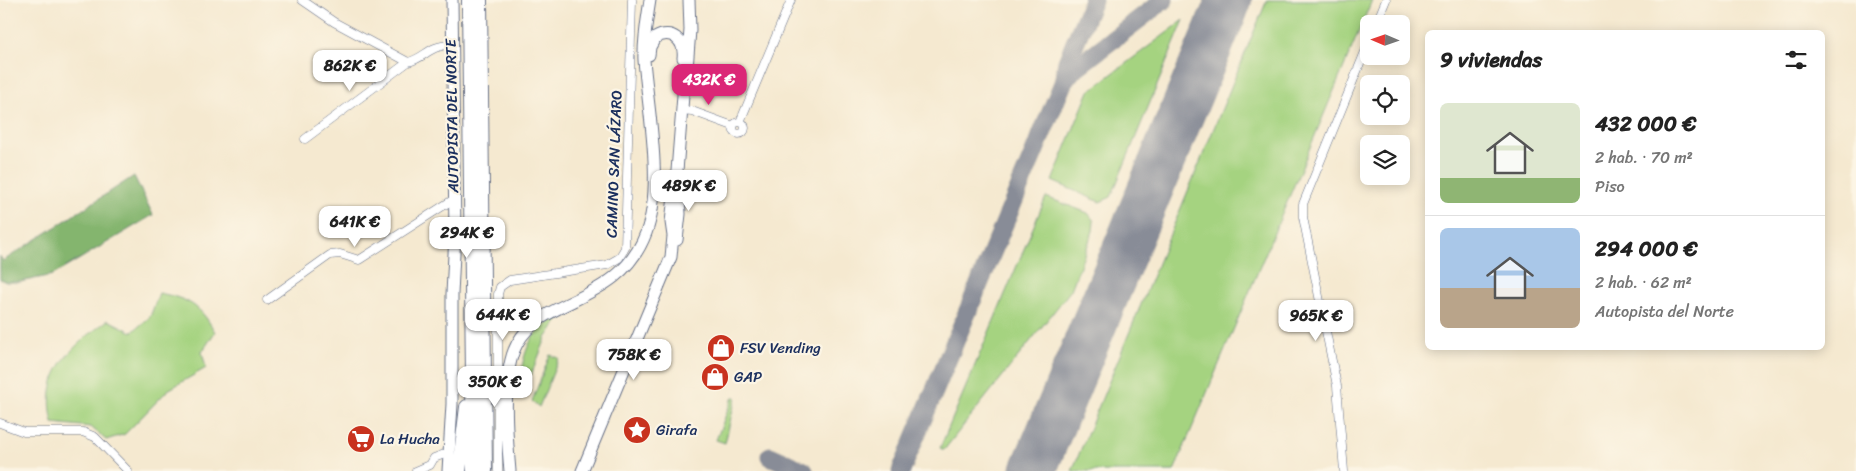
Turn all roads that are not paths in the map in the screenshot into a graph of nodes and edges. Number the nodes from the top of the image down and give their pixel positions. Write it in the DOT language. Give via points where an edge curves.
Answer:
graph roads {
  1 [pos="302,0"];
  2 [pos="452,0"];
  3 [pos="465,0"];
  4 [pos="480,0"];
  5 [pos="632,0"];
  6 [pos="650,0"];
  7 [pos="689,0"];
  8 [pos="791,0"];
  9 [pos="1386,0"];
  10 [pos="468,7"];
  11 [pos="1380,15"];
  12 [pos="452,45"];
  13 [pos="408,62"];
  14 [pos="1360,63"];
  15 [pos="646,69"];
  16 [pos="684,83"];
  17 [pos="681,110"];
  18 [pos="305,139"];
  19 [pos="677,171"];
  20 [pos="454,199"];
  21 [pos="663,278"];
  22 [pos="267,300"];
  23 [pos="472,372"];
  24 [pos="0,423"];
  25 [pos="450,452"];
  26 [pos="486,470"];
  27 [pos="128,471"];
  28 [pos="416,471"];
  29 [pos="448,471"];
  30 [pos="459,471"];
  31 [pos="510,471"];
  32 [pos="582,471"];
  33 [pos="1344,471"];
  1 -- 13 [label="street" via="329,19"];
  2 -- 12 [label="main road"];
  3 -- 10 [label="highway, AUTOPISTA DEL NORTE"];
  4 -- 26 [label="highway, AUTOPISTA DEL NORTE"];
  5 -- 26 [label="street, CAMINO SAN LÁZARO" via="625,248 619,258 607,265 510,280 500,286"];
  6 -- 15 [label="main road" via="644,44"];
  7 -- 16 [label="main road" via="690,42"];
  8 -- 17 [label="street" via="737,124"];
  9 -- 11 [label="street"];
  10 -- 23 [label="highway, AUTOPISTA DEL NORTE"];
  12 -- 13 [label="street" via="431,48"];
  12 -- 20 [label="main road"];
  13 -- 18 [label="street"];
  14 -- 33 [label="street" via="1304,196 1302,211 1337,386"];
  15 -- 16 [label="main road" via="653,41 662,35 672,35 683,47"];
  15 -- 31 [label="main road" via="653,180 647,231 635,255 616,277 543,318 522,334 510,360 508,380"];
  16 -- 17 [label="main road"];
  17 -- 19 [label="main road"];
  19 -- 21 [label="main road" via="671,222 672,252"];
  19 -- 21 [label="main road" via="680,214 677,239 672,261"];
  20 -- 22 [label="street" via="359,260 340,254 330,255"];
  20 -- 25 [label="main road"];
  21 -- 32 [label="main road"];
  23 -- 26 [label="highway, AUTOPISTA DEL NORTE"];
  23 -- 30 [label="highway"];
  24 -- 27 [label="street" via="24,432 83,432 95,437"];
  25 -- 28 [label="street" via="434,458 430,465"];
  25 -- 29 [label="main road"];
}
